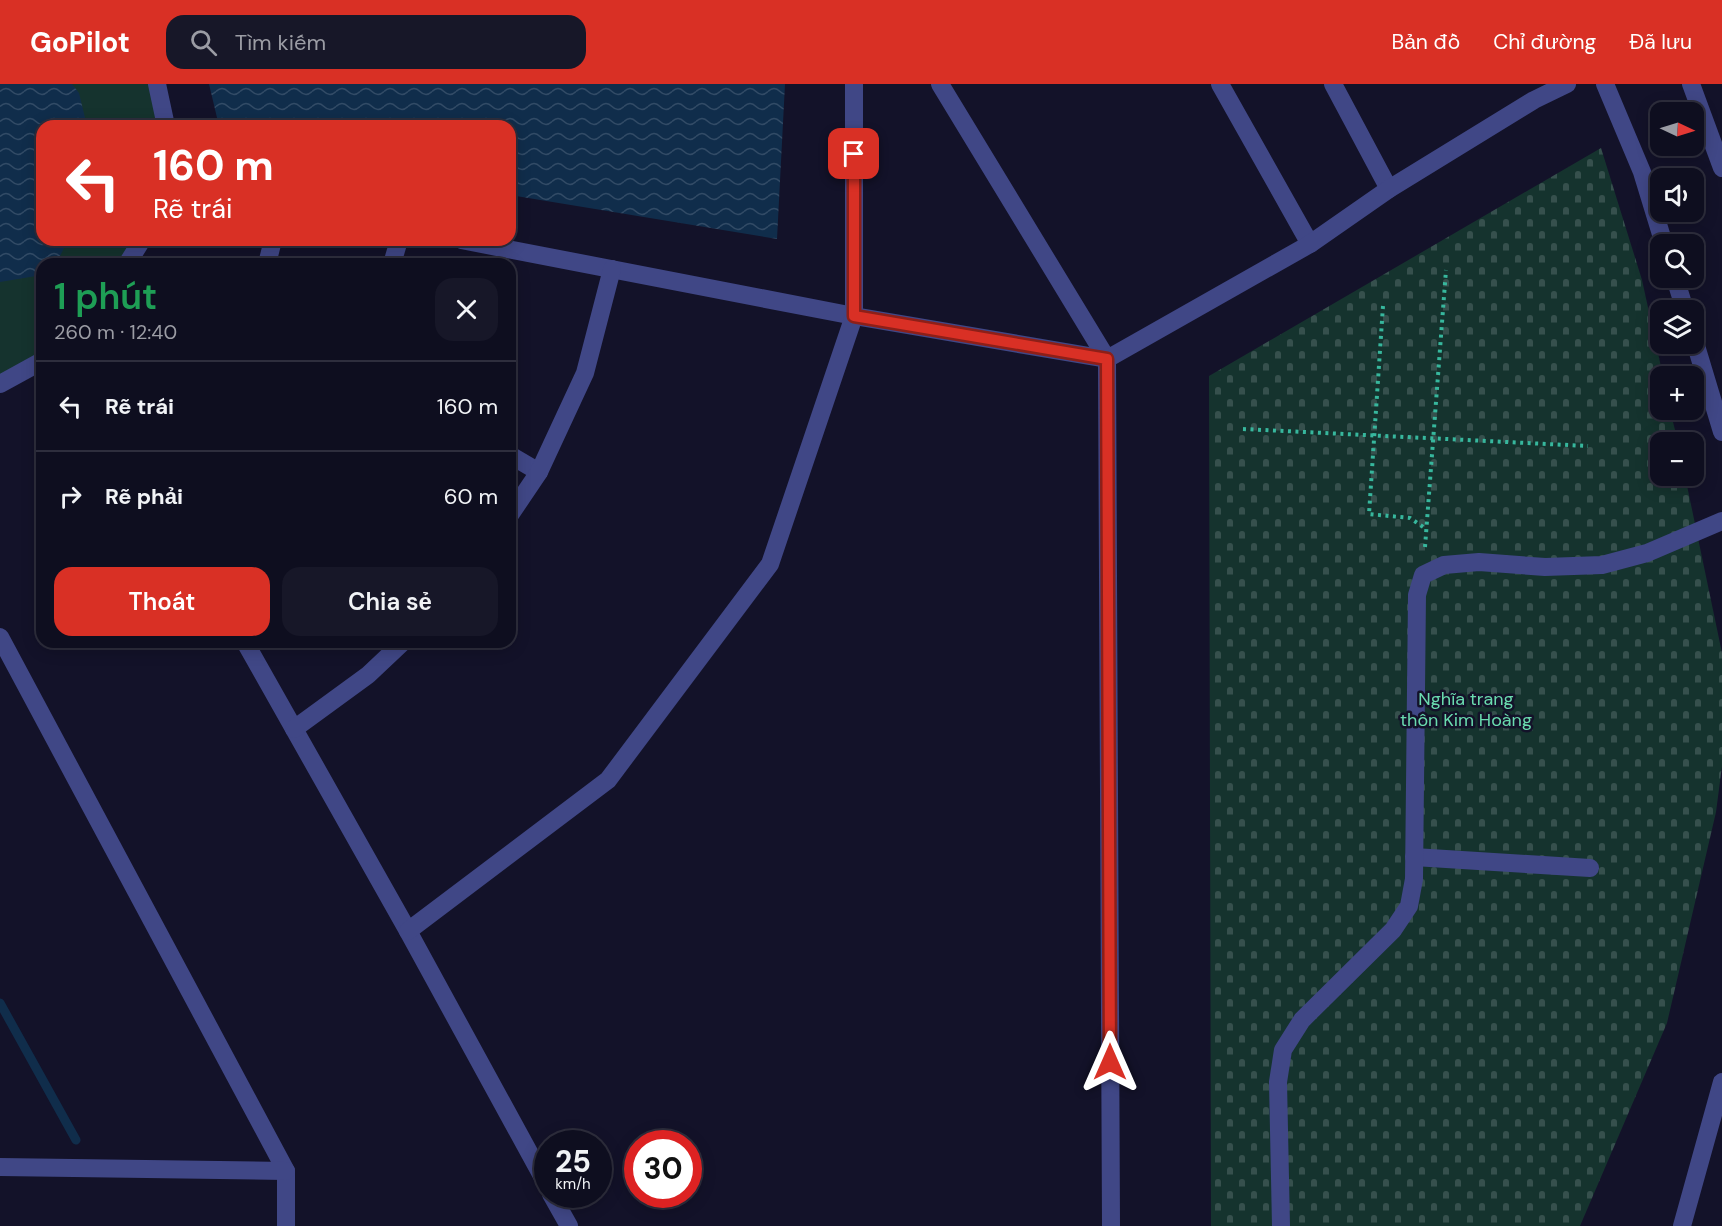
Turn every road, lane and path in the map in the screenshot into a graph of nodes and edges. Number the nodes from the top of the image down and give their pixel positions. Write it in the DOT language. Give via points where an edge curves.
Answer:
graph roads {
  1 [pos="157,84"];
  2 [pos="854,84"];
  3 [pos="940,84"];
  4 [pos="1220,84"];
  5 [pos="1333,84"];
  6 [pos="1567,84"];
  7 [pos="1605,84"];
  8 [pos="1691,84"];
  9 [pos="165,120"];
  10 [pos="1718,145"];
  11 [pos="1722,168"];
  12 [pos="1389,189"];
  13 [pos="1661,234"];
  14 [pos="1310,244"];
  15 [pos="492,246"];
  16 [pos="612,269"];
  17 [pos="1446,270"];
  18 [pos="1383,306"];
  19 [pos="854,316"];
  20 [pos="1699,354"];
  21 [pos="1107,359"];
  22 [pos="36,364"];
  23 [pos="0,384"];
  24 [pos="1243,429"];
  25 [pos="1722,432"];
  26 [pos="1375,436"];
  27 [pos="1434,438"];
  28 [pos="1588,446"];
  29 [pos="516,459"];
  30 [pos="539,472"];
  31 [pos="516,506"];
  32 [pos="1722,521"];
  33 [pos="1426,529"];
  34 [pos="1423,575"];
  35 [pos="0,637"];
  36 [pos="248,648"];
  37 [pos="397,648"];
  38 [pos="294,729"];
  39 [pos="1414,857"];
  40 [pos="1590,868"];
  41 [pos="408,931"];
  42 [pos="1722,1082"];
  43 [pos="534,1161"];
  44 [pos="0,1167"];
  45 [pos="286,1171"];
  46 [pos="559,1208"];
  47 [pos="286,1226"];
  48 [pos="569,1226"];
  49 [pos="1111,1226"];
  50 [pos="1281,1226"];
  51 [pos="1682,1226"];
  1 -- 9 [label="street"];
  2 -- 19 [label="street"];
  3 -- 21 [label="street"];
  4 -- 14 [label="street"];
  5 -- 12 [label="street"];
  6 -- 12 [label="street"];
  7 -- 13 [label="street" via="1642,172"];
  8 -- 10 [label="street"];
  10 -- 11 [label="street"];
  12 -- 14 [label="street"];
  14 -- 21 [label="street"];
  15 -- 16 [label="street"];
  16 -- 19 [label="street"];
  16 -- 30 [label="street" via="585,373"];
  17 -- 27 [label="path"];
  18 -- 26 [label="path"];
  19 -- 21 [label="street"];
  19 -- 41 [label="street" via="770,564 608,780"];
  20 -- 25 [label="street"];
  21 -- 49 [label="street"];
  22 -- 23 [label="street"];
  24 -- 26 [label="path"];
  26 -- 27 [label="path"];
  26 -- 33 [label="path" via="1369,514 1410,518"];
  27 -- 28 [label="path"];
  27 -- 33 [label="path"];
  29 -- 30 [label="street"];
  30 -- 31 [label="street"];
  32 -- 34 [label="street" via="1647,553 1602,565 1545,567 1479,562 1444,565"];
  33 -- 34 [label="path"];
  34 -- 39 [label="street" via="1417,595"];
  35 -- 45 [label="street"];
  36 -- 38 [label="street"];
  37 -- 38 [label="street" via="368,675"];
  38 -- 41 [label="street"];
  39 -- 40 [label="street"];
  39 -- 50 [label="street" via="1409,906 1393,930 1302,1020 1283,1050 1278,1082"];
  41 -- 43 [label="street"];
  42 -- 51 [label="street"];
  44 -- 45 [label="street"];
  45 -- 47 [label="street"];
  46 -- 48 [label="street"];
}
